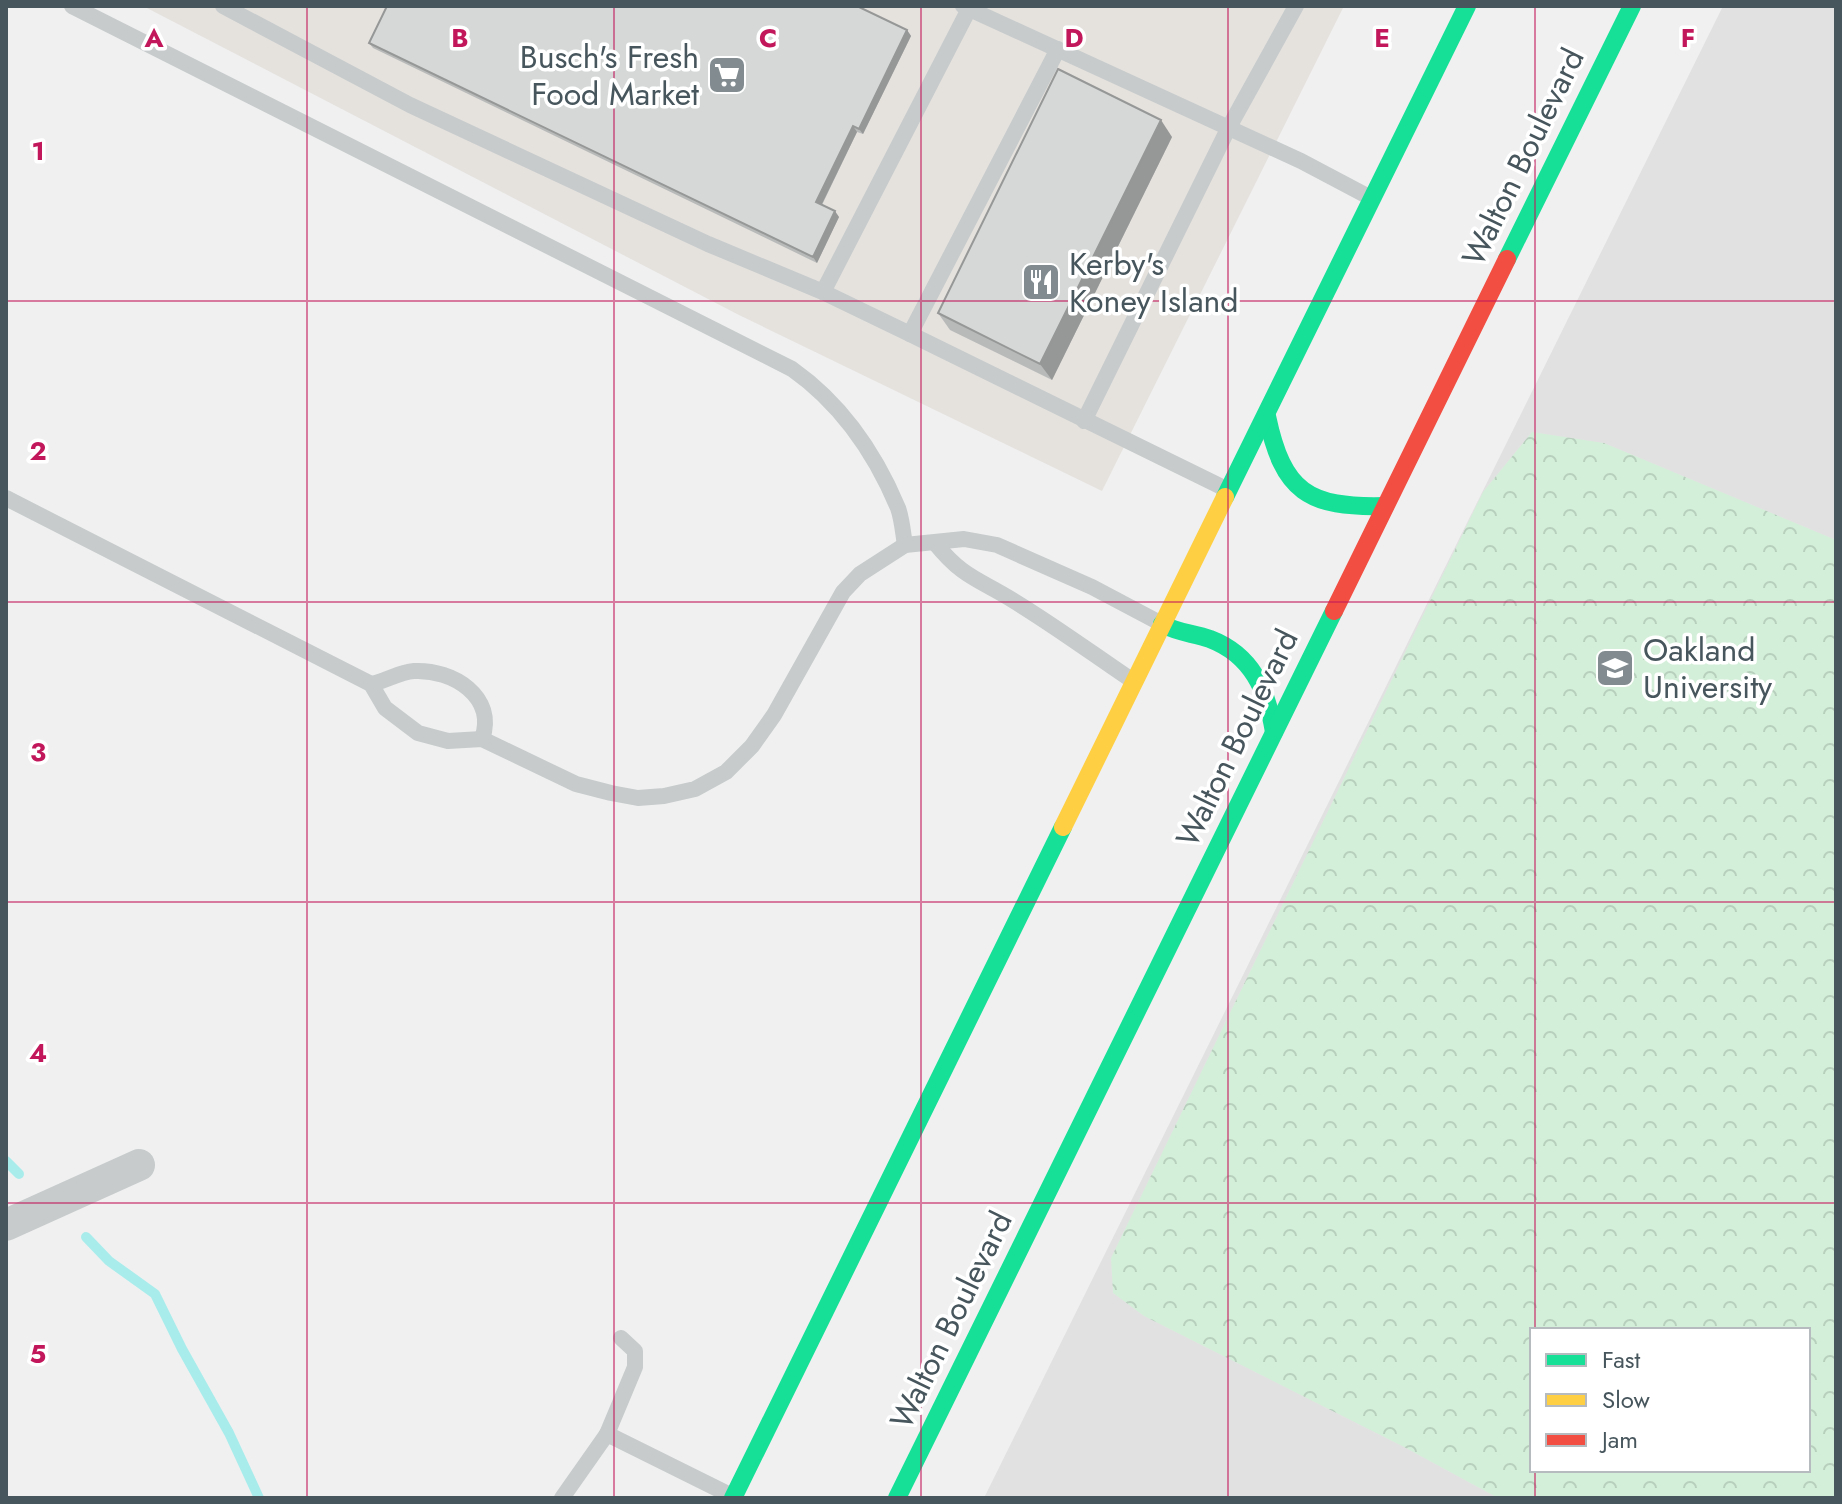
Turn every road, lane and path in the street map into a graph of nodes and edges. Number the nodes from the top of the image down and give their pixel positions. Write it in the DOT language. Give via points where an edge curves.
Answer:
graph roads {
  1 [pos="72,6"];
  2 [pos="223,6"];
  3 [pos="1296,6"];
  4 [pos="1467,6"];
  5 [pos="1632,6"];
  6 [pos="966,8"];
  7 [pos="1058,49"];
  8 [pos="1228,129"];
  9 [pos="1373,199"];
  10 [pos="823,292"];
  11 [pos="910,334"];
  12 [pos="1267,416"];
  13 [pos="1084,421"];
  14 [pos="1229,490"];
  15 [pos="6,498"];
  16 [pos="1385,506"];
  17 [pos="935,543"];
  18 [pos="905,545"];
  19 [pos="1162,624"];
  20 [pos="1134,681"];
  21 [pos="371,684"];
  22 [pos="1274,732"];
  23 [pos="482,739"];
  24 [pos="139,1165"];
  25 [pos="6,1225"];
  26 [pos="621,1338"];
  27 [pos="607,1434"];
  28 [pos="562,1498"];
  29 [pos="734,1498"];
  30 [pos="897,1498"];
  1 -- 18 [label="lane" via="792,369 853,426 899,510"];
  2 -- 10 [label="lane" via="410,105"];
  3 -- 8 [label="lane"];
  4 -- 9 [label="main road"];
  5 -- 16 [label="main road, Walton Boulevard"];
  6 -- 7 [label="lane"];
  6 -- 10 [label="lane"];
  7 -- 8 [label="lane"];
  7 -- 11 [label="lane"];
  8 -- 9 [label="lane"];
  8 -- 13 [label="lane"];
  9 -- 12 [label="main road"];
  10 -- 11 [label="lane"];
  11 -- 13 [label="lane"];
  12 -- 14 [label="main road"];
  12 -- 16 [label="main road" via="1278,458 1302,491 1341,506"];
  13 -- 14 [label="lane"];
  14 -- 19 [label="main road"];
  15 -- 21 [label="lane"];
  16 -- 22 [label="main road, Walton Boulevard"];
  17 -- 18 [label="lane"];
  17 -- 19 [label="lane" via="964,539 997,545"];
  17 -- 20 [label="lane" via="965,575 1013,600"];
  18 -- 23 [label="lane" via="860,574 843,592 752,746 726,772 695,789 638,798 611,793 564,779"];
  19 -- 20 [label="main road"];
  19 -- 22 [label="main road" via="1206,637 1245,660 1261,681"];
  20 -- 29 [label="main road"];
  21 -- 23 [label="lane" via="385,708 418,733 448,741"];
  21 -- 23 [label="lane" via="414,671 457,678 477,699 487,725"];
  22 -- 30 [label="main road, Walton Boulevard"];
  24 -- 25 [label="street"];
  26 -- 27 [label="lane" via="635,1351 635,1367"];
  27 -- 28 [label="lane"];
  27 -- 29 [label="lane"];
}
